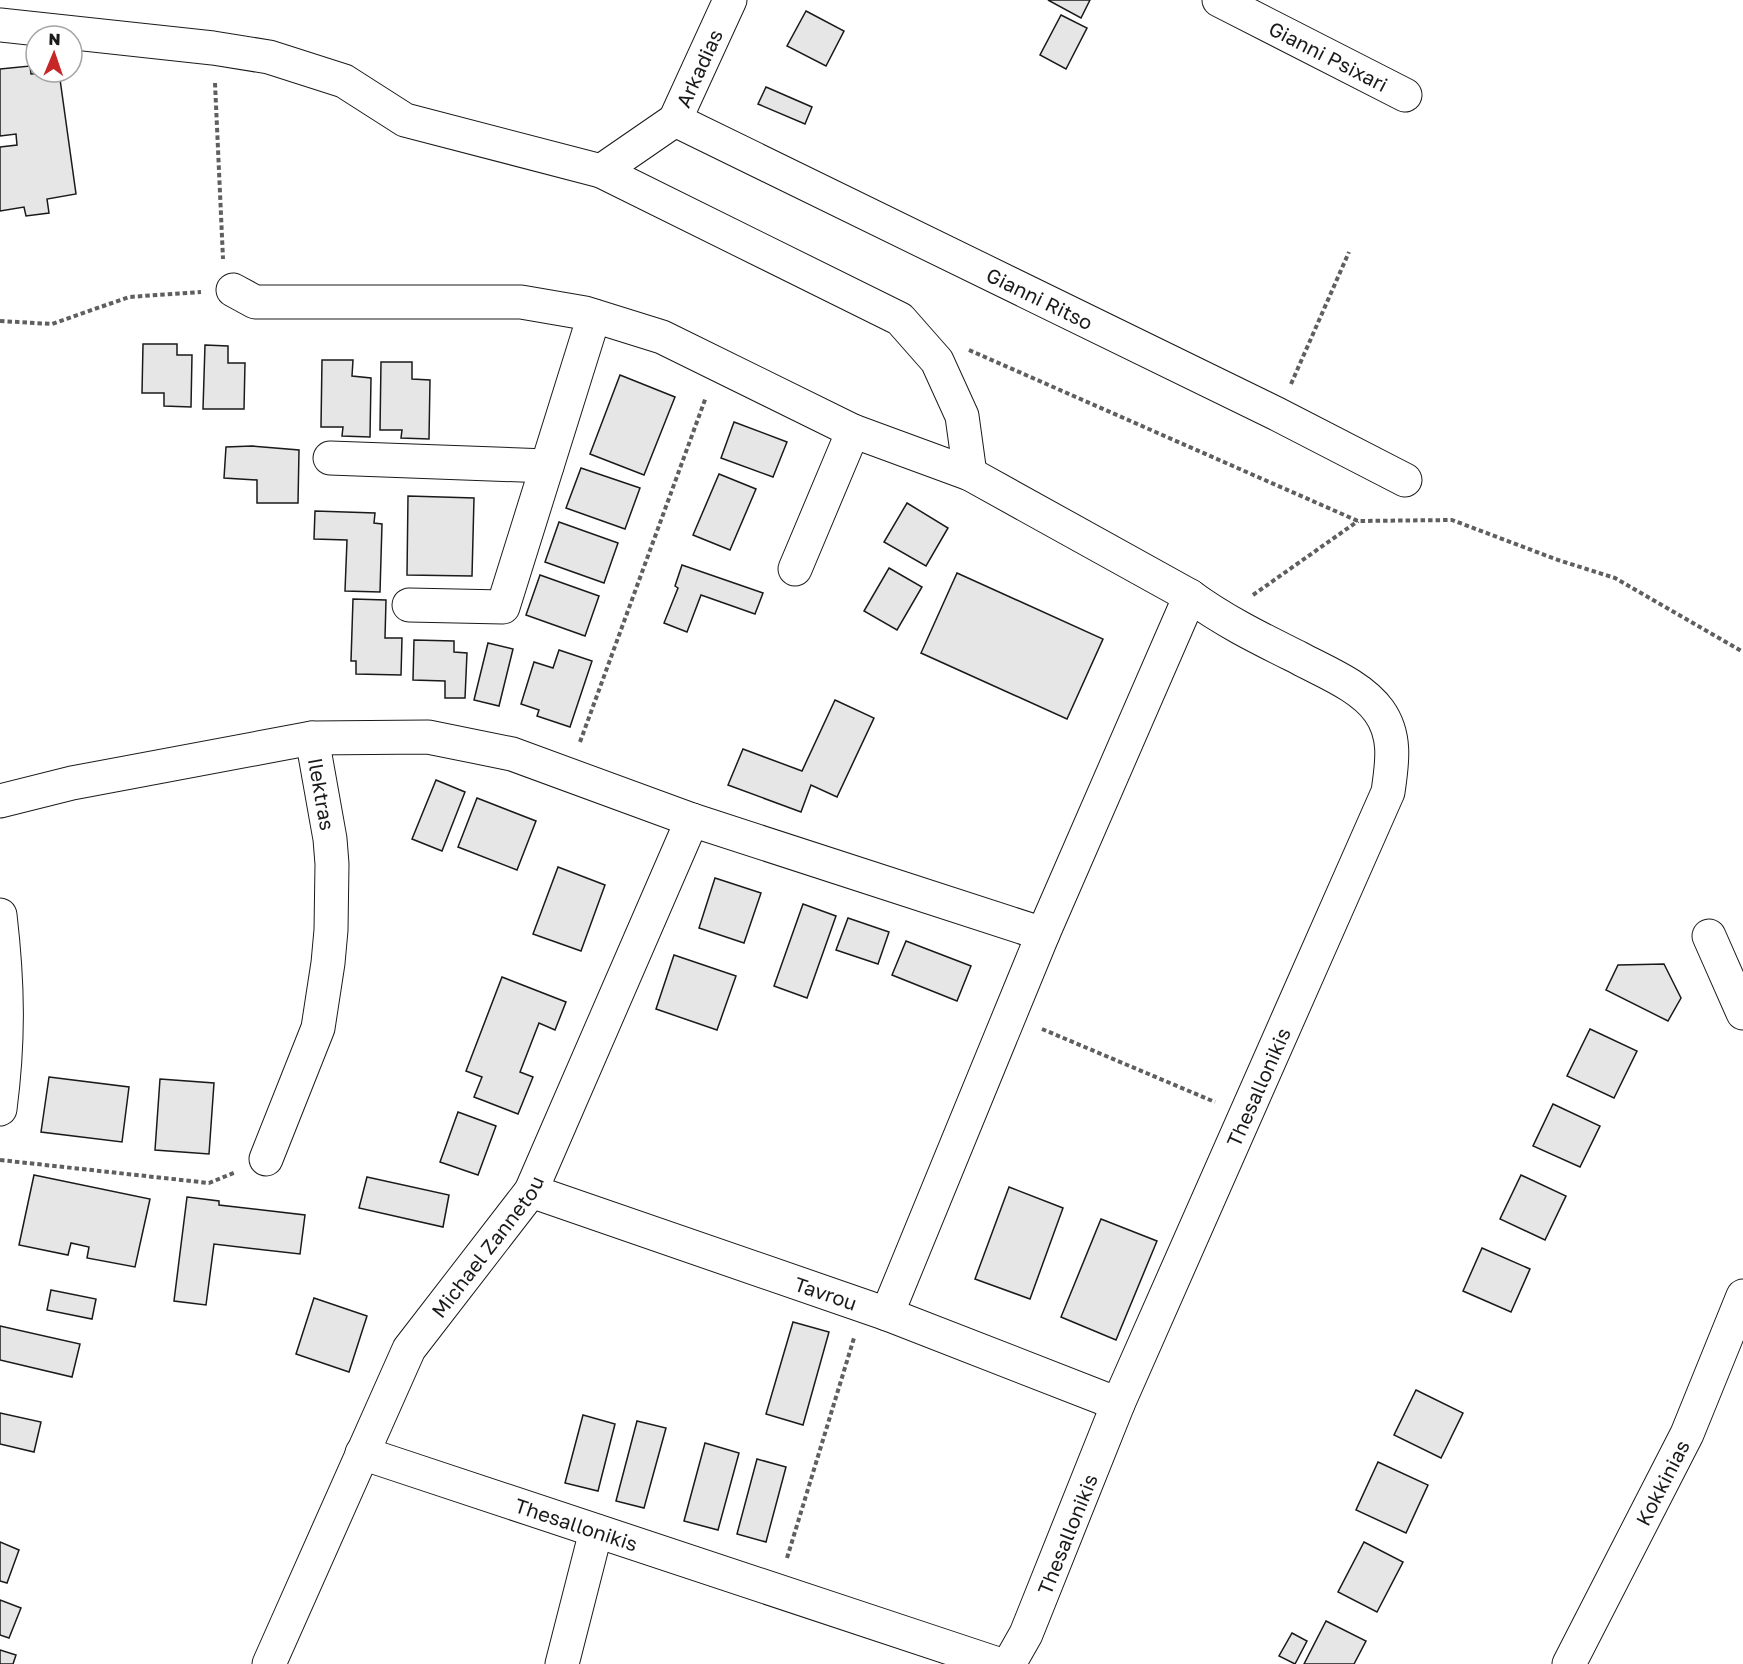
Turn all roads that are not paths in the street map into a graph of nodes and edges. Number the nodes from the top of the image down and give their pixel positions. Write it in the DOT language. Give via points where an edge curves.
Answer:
graph roads {
  1 [pos="730,0"];
  2 [pos="1219,0"];
  3 [pos="0,25"];
  4 [pos="1405,95"];
  5 [pos="675,120"];
  6 [pos="602,171"];
  7 [pos="233,290"];
  8 [pos="594,316"];
  9 [pos="853,431"];
  10 [pos="330,458"];
  11 [pos="547,466"];
  12 [pos="970,474"];
  13 [pos="1405,480"];
  14 [pos="795,569"];
  15 [pos="1190,596"];
  16 [pos="409,605"];
  17 [pos="312,738"];
  18 [pos="0,801"];
  19 [pos="692,820"];
  20 [pos="0,915"];
  21 [pos="1043,934"];
  22 [pos="1709,936"];
  23 [pos="1743,1013"];
  24 [pos="4,1032"];
  25 [pos="0,1109"];
  26 [pos="266,1159"];
  27 [pos="531,1191"];
  28 [pos="1743,1296"];
  29 [pos="875,1310"];
  30 [pos="1118,1404"];
  31 [pos="362,1453"];
  32 [pos="596,1531"];
  33 [pos="269,1664"];
  34 [pos="562,1664"];
  35 [pos="998,1664"];
  36 [pos="1009,1664"];
  37 [pos="1569,1664"];
  1 -- 5 [label="street, Arkadias"];
  2 -- 4 [label="street, Gianni Psixari"];
  3 -- 6 [label="street" via="269,57 344,81 405,120"];
  5 -- 6 [label="street, Arkadias"];
  5 -- 13 [label="street, Gianni Ritso"];
  6 -- 12 [label="street" via="900,319 937,361 954,398 962,416"];
  7 -- 8 [label="street, Thesallonikis" via="255,302 520,302"];
  8 -- 9 [label="street, Thesallonikis" via="662,337"];
  8 -- 11 [label="street"];
  9 -- 12 [label="street, Thesallonikis"];
  9 -- 14 [label="street"];
  10 -- 11 [label="street"];
  11 -- 16 [label="street" via="503,607"];
  12 -- 15 [label="street, Thesallonikis"];
  15 -- 21 [label="street"];
  15 -- 30 [label="street, Thesallonikis" via="1220,617 1353,687 1379,711 1394,754 1388,792"];
  17 -- 18 [label="street, Ilektras" via="62,785"];
  17 -- 19 [label="street" via="428,737 512,754"];
  17 -- 26 [label="street, Ilektras" via="332,864 328,963 318,1028"];
  19 -- 21 [label="street"];
  19 -- 27 [label="street, Michael Zannetou"];
  20 -- 24 [label="street" via="6,966"];
  21 -- 29 [label="street"];
  22 -- 23 [label="street"];
  24 -- 25 [label="street"];
  27 -- 29 [label="street, Tavrou"];
  27 -- 31 [label="street, Michael Zannetou" via="409,1349"];
  28 -- 37 [label="street, Kokkinias" via="1687,1434"];
  29 -- 30 [label="street, Tavrou"];
  30 -- 36 [label="street, Thesallonikis" via="1026,1634"];
  31 -- 32 [label="street, Thesallonikis"];
  31 -- 33 [label="street, Michael Zannetou"];
  32 -- 34 [label="street"];
  32 -- 35 [label="street, Thesallonikis"];
}
